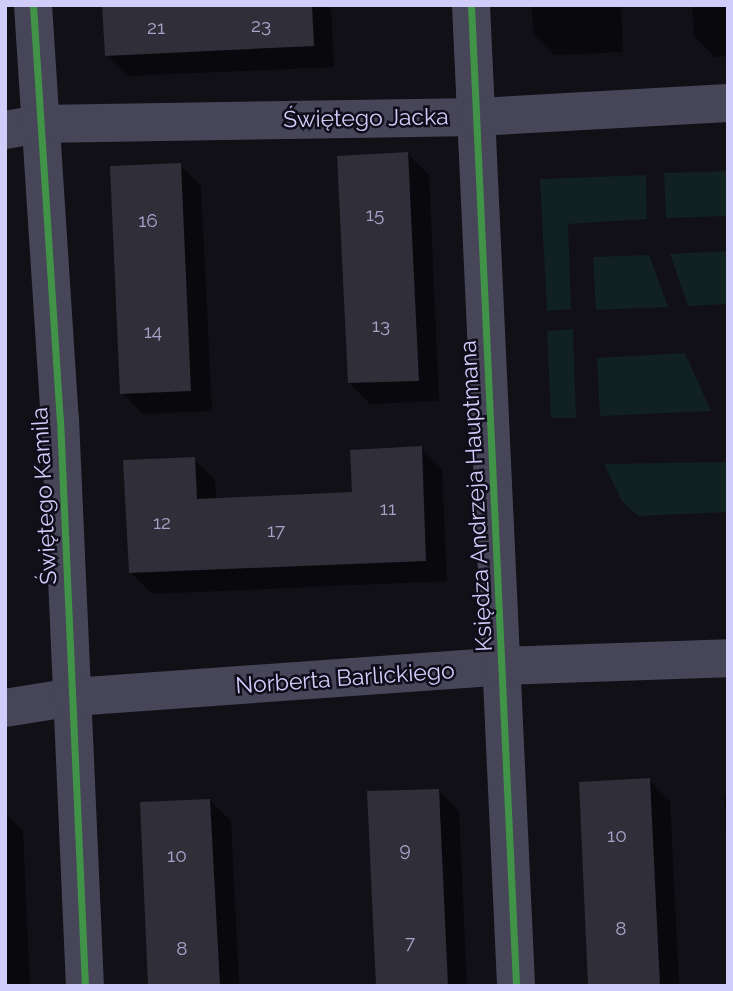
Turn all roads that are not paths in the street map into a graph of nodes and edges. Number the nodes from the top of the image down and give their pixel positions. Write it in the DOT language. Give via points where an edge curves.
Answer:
graph roads {
  1 [pos="33,5"];
  2 [pos="471,5"];
  3 [pos="728,103"];
  4 [pos="477,117"];
  5 [pos="22,127"];
  6 [pos="728,658"];
  7 [pos="503,666"];
  8 [pos="73,697"];
  9 [pos="5,708"];
  10 [pos="85,986"];
  11 [pos="516,986"];
  1 -- 5 [label="street, Świętego Kamila"];
  2 -- 4 [label="street, Księdza Andrzeja Hauptmana"];
  3 -- 4 [label="street, Świętego Jacka"];
  4 -- 5 [label="street, Świętego Jacka"];
  4 -- 7 [label="street, Księdza Andrzeja Hauptmana"];
  5 -- 8 [label="street, Świętego Kamila" via="61,419"];
  6 -- 7 [label="street, Norberta Barlickiego"];
  7 -- 8 [label="street, Norberta Barlickiego"];
  7 -- 11 [label="street, Księdza Andrzeja Hauptmana"];
  8 -- 9 [label="street, Norberta Barlickiego"];
  8 -- 10 [label="street, Świętego Kamila"];
}
